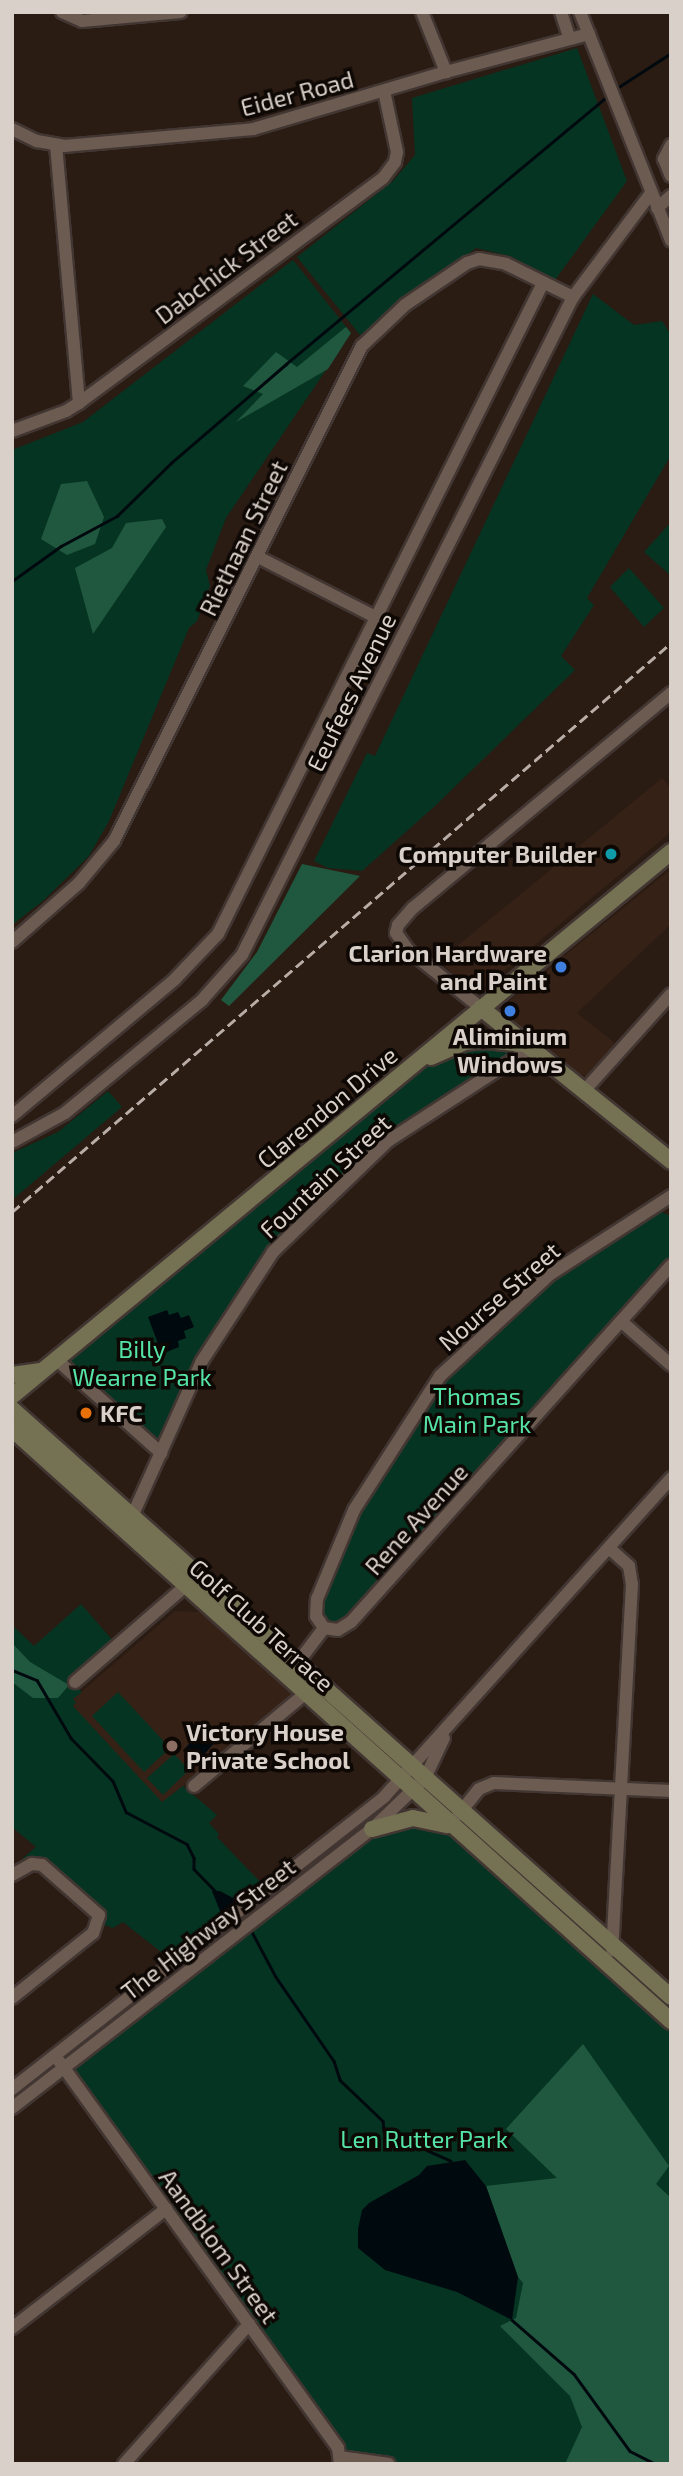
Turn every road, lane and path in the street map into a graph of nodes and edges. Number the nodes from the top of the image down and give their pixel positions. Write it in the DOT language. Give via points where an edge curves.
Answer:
graph roads {
  1 [pos="62,12"];
  2 [pos="181,12"];
  3 [pos="422,12"];
  4 [pos="561,12"];
  5 [pos="580,12"];
  6 [pos="589,34"];
  7 [pos="570,39"];
  8 [pos="446,72"];
  9 [pos="384,91"];
  10 [pos="12,129"];
  11 [pos="55,145"];
  12 [pos="671,145"];
  13 [pos="671,176"];
  14 [pos="651,193"];
  15 [pos="671,196"];
  16 [pos="657,208"];
  17 [pos="671,241"];
  18 [pos="543,282"];
  19 [pos="573,297"];
  20 [pos="79,403"];
  21 [pos="12,430"];
  22 [pos="258,557"];
  23 [pos="375,617"];
  24 [pos="671,693"];
  25 [pos="671,852"];
  26 [pos="12,943"];
  27 [pos="671,994"];
  28 [pos="481,1009"];
  29 [pos="529,1046"];
  30 [pos="402,1074"];
  31 [pos="584,1091"];
  32 [pos="12,1115"];
  33 [pos="12,1142"];
  34 [pos="671,1161"];
  35 [pos="670,1200"];
  36 [pos="671,1265"];
  37 [pos="622,1322"];
  38 [pos="52,1364"];
  39 [pos="671,1365"];
  40 [pos="12,1375"];
  41 [pos="12,1396"];
  42 [pos="12,1409"];
  43 [pos="12,1429"];
  44 [pos="161,1453"];
  45 [pos="671,1478"];
  46 [pos="133,1517"];
  47 [pos="122,1531"];
  48 [pos="609,1548"];
  49 [pos="198,1575"];
  50 [pos="185,1587"];
  51 [pos="324,1628"];
  52 [pos="292,1671"];
  53 [pos="75,1682"];
  54 [pos="305,1693"];
  55 [pos="464,1709"];
  56 [pos="412,1767"];
  57 [pos="425,1778"];
  58 [pos="400,1781"];
  59 [pos="194,1786"];
  60 [pos="621,1789"];
  61 [pos="414,1791"];
  62 [pos="671,1791"];
  63 [pos="462,1811"];
  64 [pos="450,1826"];
  65 [pos="372,1829"];
  66 [pos="12,1875"];
  67 [pos="612,1944"];
  68 [pos="610,1968"];
  69 [pos="671,1997"];
  70 [pos="12,1998"];
  71 [pos="671,2021"];
  72 [pos="55,2056"];
  73 [pos="64,2068"];
  74 [pos="12,2089"];
  75 [pos="12,2108"];
  76 [pos="166,2209"];
  77 [pos="249,2324"];
  78 [pos="12,2328"];
  79 [pos="340,2461"];
  80 [pos="124,2464"];
  81 [pos="389,2464"];
  1 -- 2 [label="street" via="82,21"];
  3 -- 8 [label="street"];
  4 -- 7 [label="street"];
  5 -- 6 [label="street"];
  6 -- 7 [label="street, Eider Road"];
  6 -- 14 [label="street"];
  7 -- 8 [label="street, Eider Road"];
  8 -- 9 [label="street, Eider Road"];
  9 -- 11 [label="street, Eider Road" via="244,131"];
  9 -- 20 [label="street, Dabchick Street" via="397,152 390,171"];
  10 -- 11 [label="street, Eider Road"];
  11 -- 20 [label="street"];
  12 -- 13 [label="street" via="664,159"];
  14 -- 16 [label="street"];
  14 -- 19 [label="street, Eeufees Avenue"];
  15 -- 16 [label="street"];
  16 -- 17 [label="street"];
  18 -- 19 [label="street, Riethaan Street"];
  18 -- 22 [label="street, Riethaan Street" via="506,264 479,260 452,273 386,320 362,346 346,374"];
  18 -- 23 [label="street, Eeufees Avenue"];
  19 -- 33 [label="street, Eeufees Avenue" via="242,955 202,1000 65,1113"];
  20 -- 21 [label="street, Dabchick Street"];
  22 -- 23 [label="street"];
  22 -- 26 [label="street, Riethaan Street" via="105,855"];
  23 -- 32 [label="street, Eeufees Avenue" via="218,933 175,979"];
  24 -- 28 [label="street" via="414,908 395,929 408,950"];
  25 -- 28 [label="street, Clarendon Drive"];
  27 -- 31 [label="street"];
  28 -- 29 [label="street"];
  28 -- 30 [label="street, Clarendon Drive"];
  29 -- 30 [label="street" via="464,1042"];
  29 -- 31 [label="street"];
  29 -- 44 [label="street, Fountain Street" via="388,1141 281,1243 202,1361"];
  30 -- 38 [label="street, Clarendon Drive"];
  31 -- 34 [label="street"];
  35 -- 51 [label="street, Nourse Street" via="549,1275 440,1376 354,1510 317,1599 316,1616"];
  36 -- 37 [label="street, Rene Avenue"];
  37 -- 39 [label="street"];
  37 -- 51 [label="street, Rene Avenue" via="351,1622 338,1630"];
  38 -- 40 [label="street" via="27,1375"];
  38 -- 41 [label="street, Clarendon Drive"];
  38 -- 44 [label="street"];
  42 -- 46 [label="street, Golf Club Terrace"];
  43 -- 47 [label="street, Golf Club Terrace"];
  44 -- 46 [label="street, Fountain Street"];
  45 -- 48 [label="street"];
  46 -- 47 [label="street, Fountain Street"];
  46 -- 49 [label="street, Golf Club Terrace"];
  47 -- 50 [label="street, Golf Club Terrace"];
  48 -- 55 [label="street"];
  48 -- 60 [label="street" via="629,1566 632,1584"];
  49 -- 50 [label="street"];
  49 -- 52 [label="street, Golf Club Terrace"];
  50 -- 52 [label="street, Golf Club Terrace"];
  50 -- 53 [label="street"];
  51 -- 52 [label="street"];
  52 -- 54 [label="street, Golf Club Terrace"];
  52 -- 56 [label="street, Golf Club Terrace"];
  54 -- 58 [label="street, Golf Club Terrace"];
  54 -- 59 [label="street"];
  55 -- 56 [label="street, The Highway Street"];
  55 -- 57 [label="street, The Highway Street"];
  56 -- 57 [label="street, Golf Club Terrace"];
  56 -- 58 [label="street, The Highway Street"];
  57 -- 61 [label="street, The Highway Street"];
  57 -- 63 [label="street, Golf Club Terrace"];
  58 -- 61 [label="street, Golf Club Terrace"];
  58 -- 72 [label="street, The Highway Street" via="354,1824"];
  60 -- 62 [label="street"];
  60 -- 63 [label="street" via="494,1783 479,1789"];
  60 -- 67 [label="street"];
  61 -- 64 [label="street, Golf Club Terrace"];
  61 -- 65 [label="street, The Highway Street"];
  63 -- 64 [label="street"];
  63 -- 67 [label="street, Golf Club Terrace"];
  64 -- 65 [label="street" via="413,1818"];
  64 -- 68 [label="street, Golf Club Terrace"];
  65 -- 73 [label="street, The Highway Street"];
  66 -- 70 [label="street" via="32,1864 42,1865 99,1915 93,1933"];
  67 -- 68 [label="street"];
  67 -- 69 [label="street, Golf Club Terrace"];
  68 -- 71 [label="street, Golf Club Terrace"];
  72 -- 73 [label="street, Aandblom Street"];
  72 -- 74 [label="street, The Highway Street"];
  73 -- 75 [label="street, The Highway Street"];
  73 -- 76 [label="street, Aandblom Street"];
  76 -- 77 [label="street, Aandblom Street"];
  76 -- 78 [label="street"];
  77 -- 79 [label="street, Aandblom Street" via="338,2448"];
  77 -- 80 [label="street"];
  79 -- 81 [label="street"];
}
